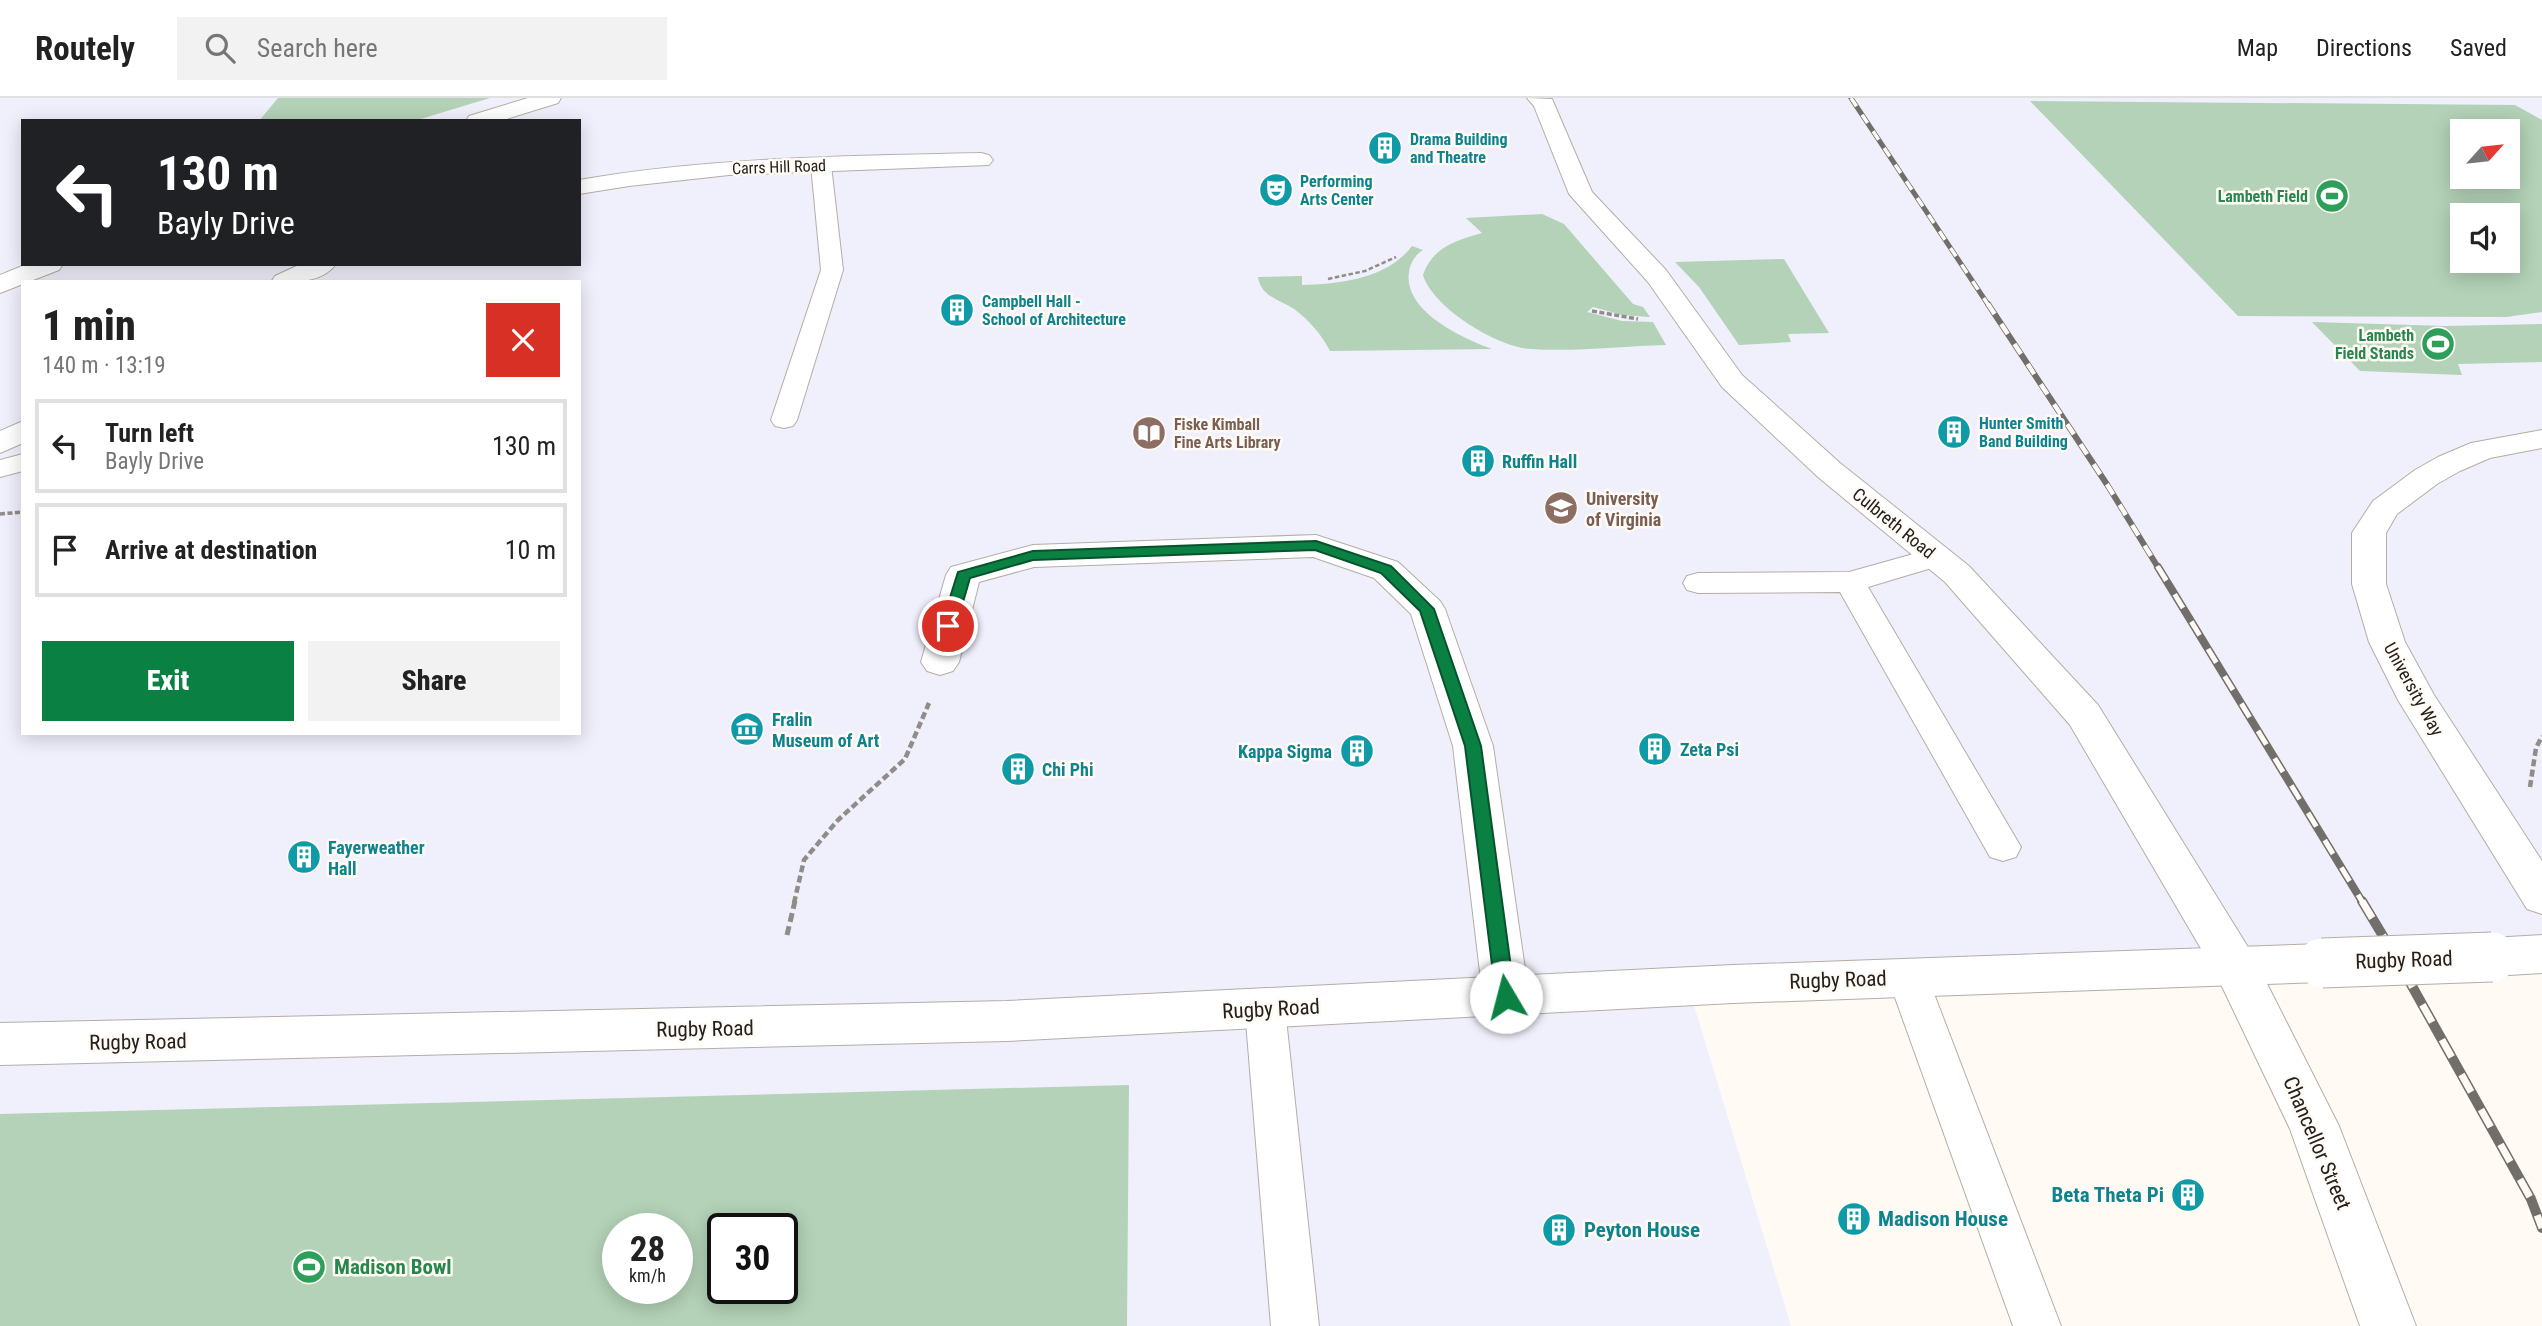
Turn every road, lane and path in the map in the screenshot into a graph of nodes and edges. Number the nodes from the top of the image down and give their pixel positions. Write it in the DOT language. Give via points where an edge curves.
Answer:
graph roads {
  1 [pos="550,98"];
  2 [pos="1538,98"];
  3 [pos="483,119"];
  4 [pos="981,160"];
  5 [pos="821,164"];
  6 [pos="581,187"];
  7 [pos="1396,257"];
  8 [pos="45,266"];
  9 [pos="319,266"];
  10 [pos="1328,279"];
  11 [pos="288,280"];
  12 [pos="0,285"];
  13 [pos="1592,311"];
  14 [pos="1645,319"];
  15 [pos="784,420"];
  16 [pos="21,431"];
  17 [pos="2542,439"];
  18 [pos="0,444"];
  19 [pos="21,463"];
  20 [pos="0,469"];
  21 [pos="21,512"];
  22 [pos="0,514"];
  23 [pos="1935,556"];
  24 [pos="1850,582"];
  25 [pos="1698,583"];
  26 [pos="940,662"];
  27 [pos="2542,736"];
  28 [pos="2532,798"];
  29 [pos="2003,847"];
  30 [pos="2542,897"];
  31 [pos="788,936"];
  32 [pos="2542,954"];
  33 [pos="2235,965"];
  34 [pos="1908,978"];
  35 [pos="1506,997"];
  36 [pos="1265,1009"];
  37 [pos="0,1044"];
  38 [pos="1295,1326"];
  39 [pos="2037,1326"];
  40 [pos="2388,1326"];
  1 -- 3 [label="street"];
  2 -- 23 [label="street, Culbreth Road" via="1581,194 1657,276 1732,381 1829,470"];
  4 -- 5 [label="street, Carrs Hill Road"];
  5 -- 6 [label="street, Carrs Hill Road" via="700,170"];
  5 -- 15 [label="lane" via="832,270"];
  7 -- 10 [label="path" via="1357,274"];
  8 -- 12 [label="street"];
  9 -- 11 [label="street"];
  13 -- 14 [label="path"];
  16 -- 18 [label="street"];
  17 -- 30 [label="street, University Way" via="2482,450 2449,464 2385,508 2369,533 2369,583 2387,642 2417,700"];
  19 -- 20 [label="lane"];
  21 -- 22 [label="path"];
  23 -- 24 [label="lane"];
  23 -- 33 [label="street, Culbreth Road" via="1957,574 2084,715"];
  24 -- 25 [label="lane"];
  24 -- 29 [label="lane"];
  26 -- 31 [label="path" via="929,704 905,759 838,820 804,860"];
  26 -- 35 [label="street" via="963,575 1033,556 1316,545 1386,570 1427,609 1473,746"];
  27 -- 28 [label="path" via="2536,748"];
  32 -- 33 [label="street, Rugby Road, bridge"];
  33 -- 34 [label="street, Rugby Road"];
  33 -- 40 [label="street, Chancellor Street" via="2315,1126"];
  34 -- 35 [label="street, Rugby Road"];
  34 -- 39 [label="lane"];
  35 -- 36 [label="street, Rugby Road"];
  36 -- 37 [label="street, Rugby Road" via="1007,1021"];
  36 -- 38 [label="lane"];
}
